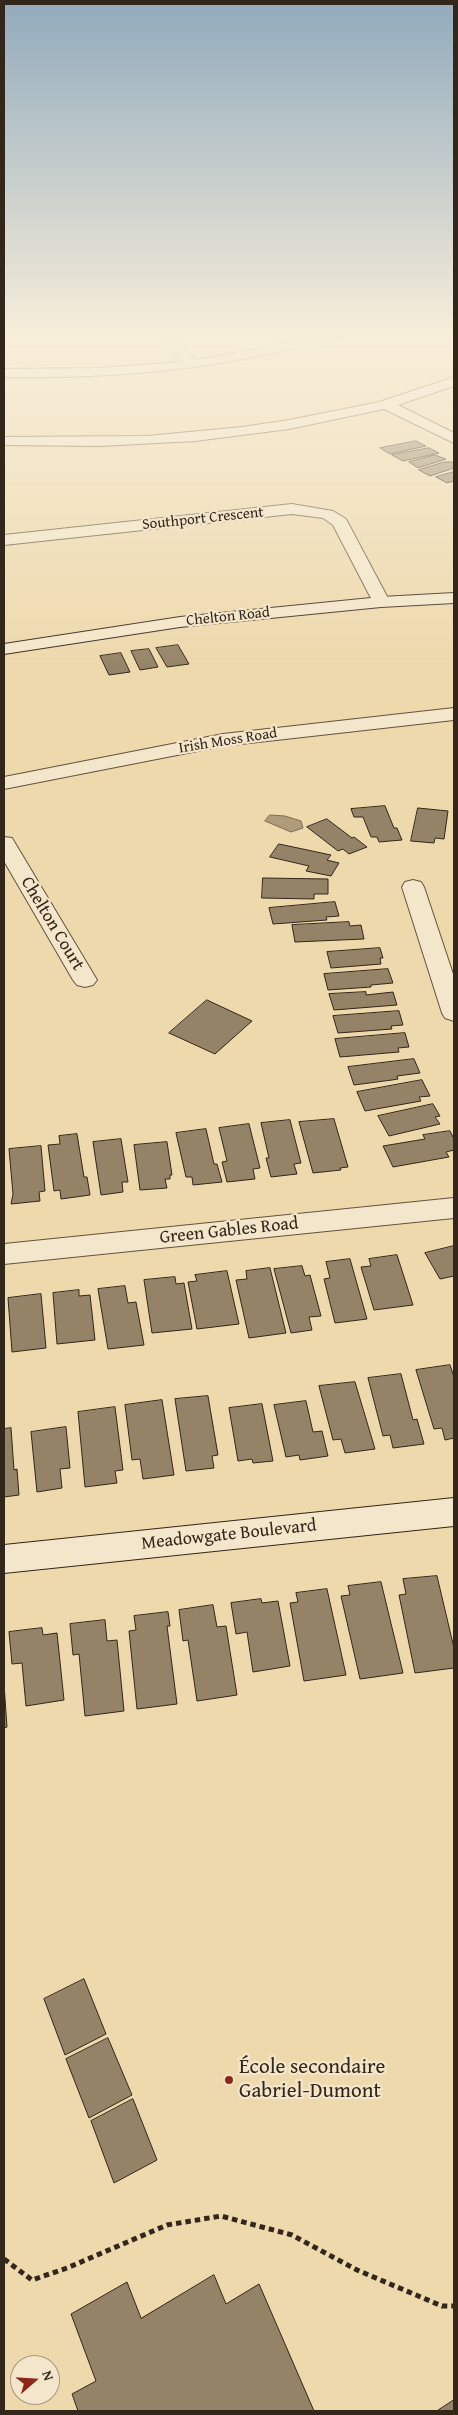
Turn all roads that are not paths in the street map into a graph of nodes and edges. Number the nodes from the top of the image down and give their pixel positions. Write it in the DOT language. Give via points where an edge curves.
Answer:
graph roads {
  1 [pos="4,540"];
  2 [pos="454,598"];
  3 [pos="381,602"];
  4 [pos="4,649"];
  5 [pos="454,714"];
  6 [pos="4,783"];
  7 [pos="4,843"];
  8 [pos="413,887"];
  9 [pos="85,980"];
  10 [pos="454,1014"];
  11 [pos="454,1208"];
  12 [pos="4,1254"];
  13 [pos="454,1512"];
  14 [pos="4,1559"];
  1 -- 3 [label="street, Southport Crescent" via="292,509 312,510 340,522"];
  2 -- 3 [label="street, Chelton Road"];
  3 -- 4 [label="street, Chelton Road" via="180,622"];
  5 -- 6 [label="street, Irish Moss Road" via="223,740"];
  7 -- 9 [label="street, Chelton Court"];
  8 -- 10 [label="street"];
  11 -- 12 [label="street, Green Gables Road"];
  13 -- 14 [label="street, Meadowgate Boulevard"];
}
